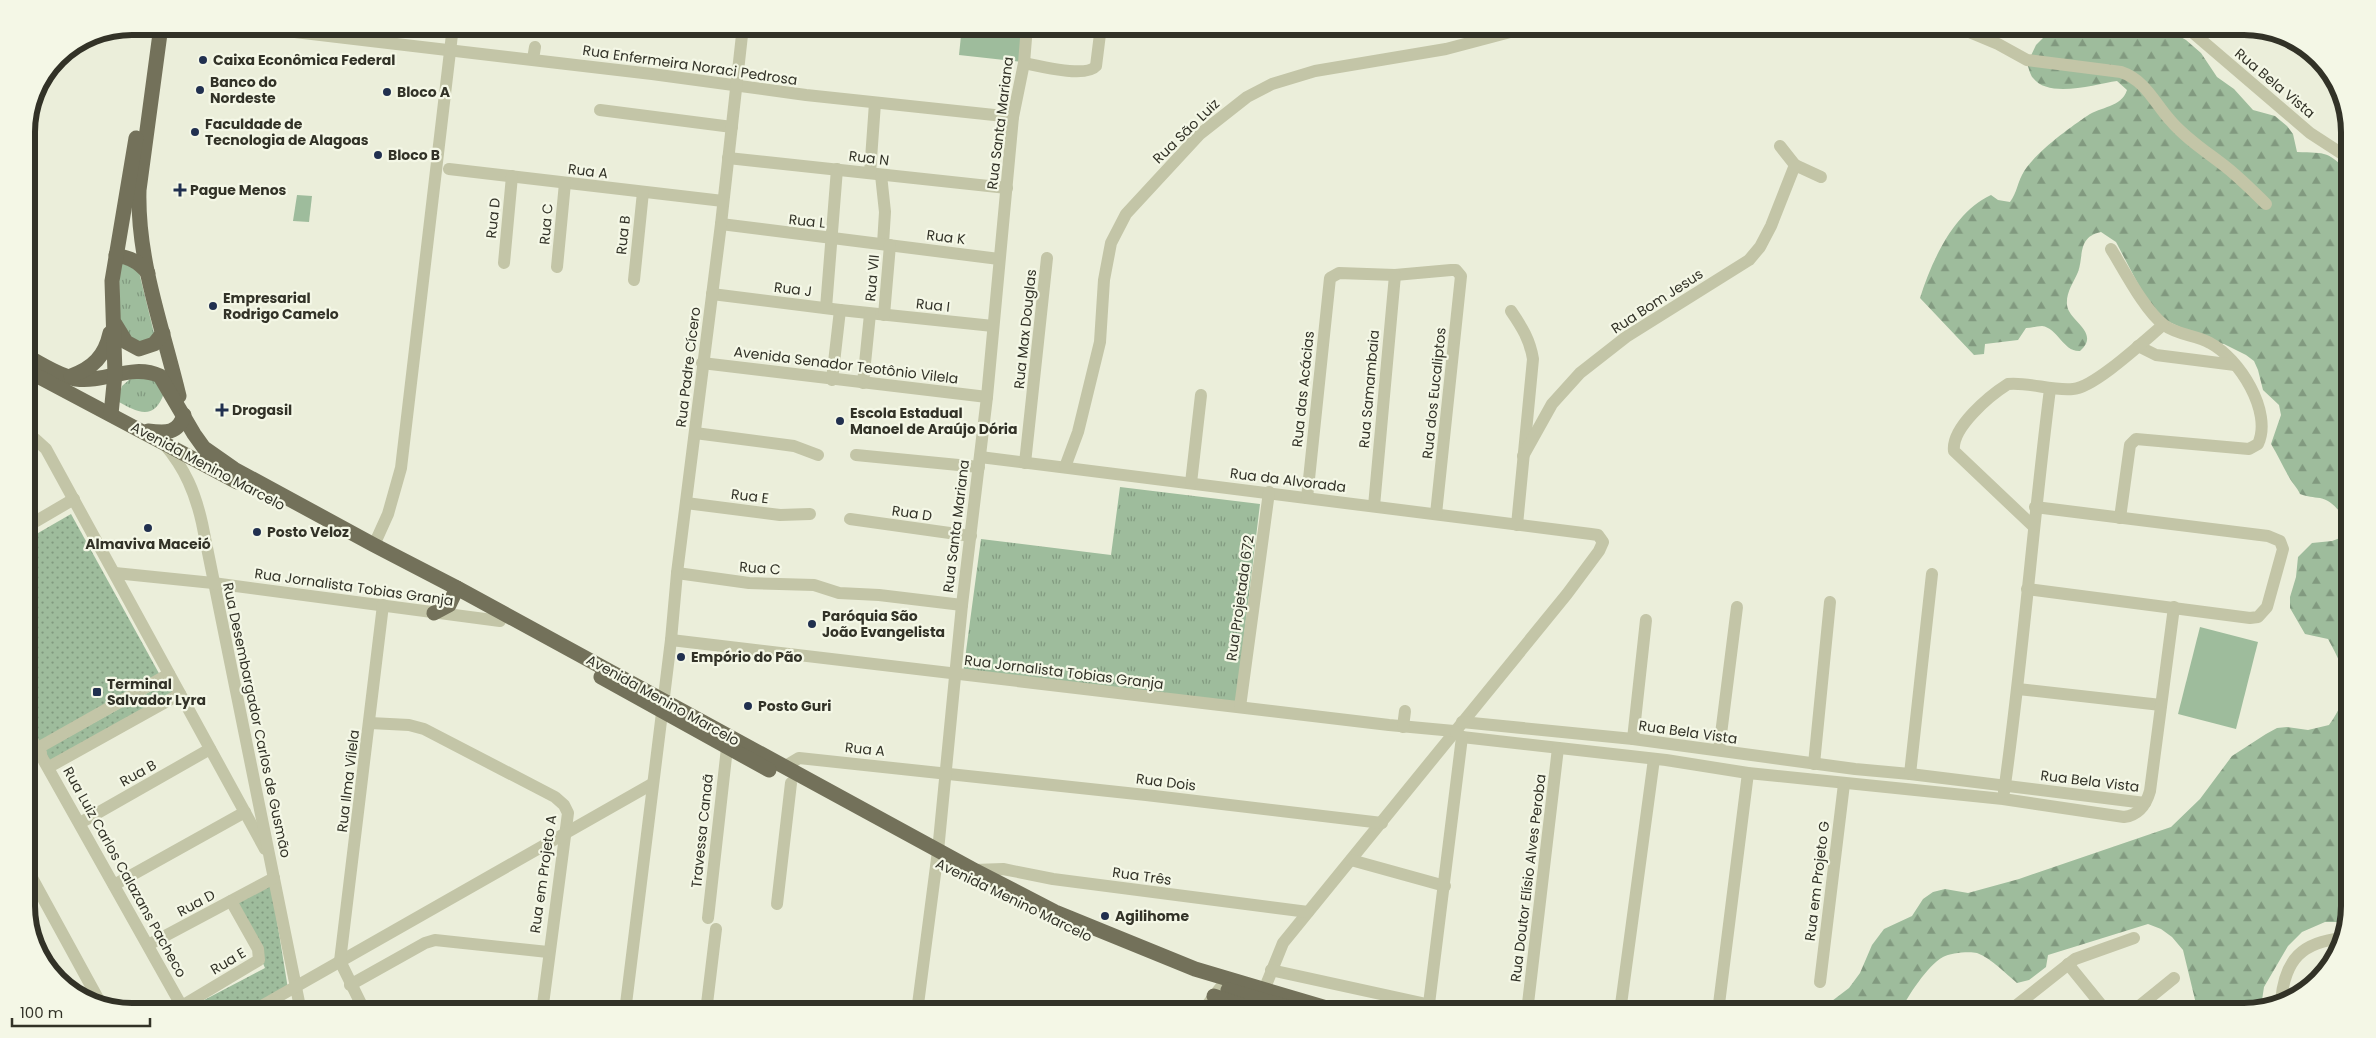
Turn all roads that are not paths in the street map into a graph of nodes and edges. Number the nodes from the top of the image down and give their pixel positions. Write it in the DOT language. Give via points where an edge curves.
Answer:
graph roads {
  1 [pos="151,35"];
  2 [pos="160,35"];
  3 [pos="321,35"];
  4 [pos="452,35"];
  5 [pos="742,35"];
  6 [pos="1026,35"];
  7 [pos="1100,35"];
  8 [pos="1499,35"];
  9 [pos="1976,35"];
  10 [pos="2196,35"];
  11 [pos="450,50"];
  12 [pos="1024,63"];
  13 [pos="736,84"];
  14 [pos="875,103"];
  15 [pos="600,110"];
  16 [pos="1013,117"];
  17 [pos="732,127"];
  18 [pos="1780,146"];
  19 [pos="2341,153"];
  20 [pos="728,158"];
  21 [pos="1795,165"];
  22 [pos="449,168"];
  23 [pos="837,169"];
  24 [pos="876,174"];
  25 [pos="512,176"];
  26 [pos="1821,177"];
  27 [pos="564,183"];
  28 [pos="1007,188"];
  29 [pos="643,192"];
  30 [pos="723,201"];
  31 [pos="2266,204"];
  32 [pos="721,224"];
  33 [pos="832,238"];
  34 [pos="886,244"];
  35 [pos="2111,249"];
  36 [pos="116,255"];
  37 [pos="1048,258"];
  38 [pos="999,259"];
  39 [pos="504,263"];
  40 [pos="557,267"];
  41 [pos="148,273"];
  42 [pos="1395,275"];
  43 [pos="634,280"];
  44 [pos="712,294"];
  45 [pos="826,308"];
  46 [pos="840,310"];
  47 [pos="1511,311"];
  48 [pos="870,314"];
  49 [pos="884,315"];
  50 [pos="114,316"];
  51 [pos="2163,324"];
  52 [pos="993,326"];
  53 [pos="163,333"];
  54 [pos="2138,346"];
  55 [pos="35,360"];
  56 [pos="702,363"];
  57 [pos="2235,364"];
  58 [pos="115,374"];
  59 [pos="35,375"];
  60 [pos="68,377"];
  61 [pos="832,380"];
  62 [pos="863,383"];
  63 [pos="2050,390"];
  64 [pos="1201,395"];
  65 [pos="986,398"];
  66 [pos="111,414"];
  67 [pos="184,415"];
  68 [pos="142,430"];
  69 [pos="695,434"];
  70 [pos="35,442"];
  71 [pos="164,443"];
  72 [pos="818,455"];
  73 [pos="856,455"];
  74 [pos="1523,456"];
  75 [pos="980,462"];
  76 [pos="1025,463"];
  77 [pos="1065,467"];
  78 [pos="1191,483"];
  79 [pos="1269,492"];
  80 [pos="1307,498"];
  81 [pos="74,499"];
  82 [pos="686,503"];
  83 [pos="1374,506"];
  84 [pos="2035,507"];
  85 [pos="810,514"];
  86 [pos="1436,514"];
  87 [pos="2120,518"];
  88 [pos="850,519"];
  89 [pos="35,521"];
  90 [pos="1517,525"];
  91 [pos="2033,526"];
  92 [pos="971,536"];
  93 [pos="374,546"];
  94 [pos="115,573"];
  95 [pos="677,573"];
  96 [pos="1932,574"];
  97 [pos="213,583"];
  98 [pos="2028,589"];
  99 [pos="456,592"];
  100 [pos="1830,602"];
  101 [pos="383,605"];
  102 [pos="962,605"];
  103 [pos="1737,607"];
  104 [pos="2174,608"];
  105 [pos="434,612"];
  106 [pos="500,620"];
  107 [pos="1646,620"];
  108 [pos="671,640"];
  109 [pos="169,674"];
  110 [pos="955,675"];
  111 [pos="2018,689"];
  112 [pos="180,694"];
  113 [pos="2161,705"];
  114 [pos="662,706"];
  115 [pos="1240,708"];
  116 [pos="1404,711"];
  117 [pos="370,723"];
  118 [pos="1403,727"];
  119 [pos="1459,730"];
  120 [pos="1633,739"];
  121 [pos="35,743"];
  122 [pos="1668,744"];
  123 [pos="726,748"];
  124 [pos="1558,748"];
  125 [pos="210,749"];
  126 [pos="39,750"];
  127 [pos="1719,750"];
  128 [pos="35,753"];
  129 [pos="1660,760"];
  130 [pos="1814,764"];
  131 [pos="48,767"];
  132 [pos="784,767"];
  133 [pos="1855,769"];
  134 [pos="946,773"];
  135 [pos="1748,773"];
  136 [pos="1910,774"];
  137 [pos="256,782"];
  138 [pos="791,783"];
  139 [pos="652,784"];
  140 [pos="1849,784"];
  141 [pos="2005,785"];
  142 [pos="235,794"];
  143 [pos="2003,799"];
  144 [pos="2145,803"];
  145 [pos="244,812"];
  146 [pos="80,823"];
  147 [pos="1382,823"];
  148 [pos="564,836"];
  149 [pos="937,856"];
  150 [pos="271,860"];
  151 [pos="1351,860"];
  152 [pos="974,870"];
  153 [pos="274,878"];
  154 [pos="35,883"];
  155 [pos="114,886"];
  156 [pos="1445,886"];
  157 [pos="231,901"];
  158 [pos="777,904"];
  159 [pos="1308,912"];
  160 [pos="708,918"];
  161 [pos="716,929"];
  162 [pos="2134,938"];
  163 [pos="2335,939"];
  164 [pos="148,945"];
  165 [pos="548,952"];
  166 [pos="259,955"];
  167 [pos="340,961"];
  168 [pos="2068,964"];
  169 [pos="1271,970"];
  170 [pos="2174,978"];
  171 [pos="1820,982"];
  172 [pos="350,985"];
  173 [pos="297,988"];
  174 [pos="1264,990"];
  175 [pos="1217,992"];
  176 [pos="2282,995"];
  177 [pos="97,997"];
  178 [pos="180,1003"];
  179 [pos="192,1003"];
  180 [pos="268,1003"];
  181 [pos="300,1003"];
  182 [pos="360,1003"];
  183 [pos="543,1003"];
  184 [pos="626,1003"];
  185 [pos="707,1003"];
  186 [pos="918,1003"];
  187 [pos="1209,1003"];
  188 [pos="1243,1003"];
  189 [pos="1264,1003"];
  190 [pos="1309,1003"];
  191 [pos="1404,1003"];
  192 [pos="1429,1003"];
  193 [pos="1528,1003"];
  194 [pos="1621,1003"];
  195 [pos="1719,1003"];
  196 [pos="2019,1003"];
  197 [pos="2100,1003"];
  198 [pos="2143,1003"];
  1 -- 36 [label="main road"];
  2 -- 41 [label="main road" via="139,190 138,213"];
  3 -- 11 [label="street, Rua Enfermeira Noraci Pedrosa"];
  4 -- 11 [label="street"];
  5 -- 13 [label="street, Rua Padre Cícero"];
  6 -- 12 [label="street, Rua Santa Mariana"];
  7 -- 12 [label="street" via="1094,70 1080,72"];
  8 -- 77 [label="street, Rua São Luiz" via="1446,49 1315,71 1272,84 1247,97 1200,134 1126,214 1111,244 1104,280 1100,342 1083,415"];
  9 -- 31 [label="street" via="2027,60 2129,74 2140,82 2170,121 2244,181"];
  10 -- 19 [label="street, Rua Bela Vista" via="2310,133"];
  11 -- 13 [label="street, Rua Enfermeira Noraci Pedrosa" via="534,53"];
  11 -- 93 [label="street" via="402,468"];
  12 -- 16 [label="street, Rua Santa Mariana"];
  13 -- 14 [label="street, Rua Enfermeira Noraci Pedrosa"];
  13 -- 17 [label="street, Rua Padre Cícero"];
  14 -- 16 [label="street, Rua Enfermeira Noraci Pedrosa"];
  14 -- 24 [label="street, Rua VII"];
  15 -- 17 [label="street"];
  16 -- 28 [label="street, Rua Santa Mariana"];
  17 -- 20 [label="street, Rua Padre Cícero"];
  18 -- 21 [label="street"];
  20 -- 23 [label="street, Rua N"];
  20 -- 30 [label="street, Rua Padre Cícero"];
  21 -- 26 [label="street"];
  21 -- 74 [label="street, Rua Bom Jesus" via="1771,226 1749,260 1626,337 1580,373 1552,404"];
  22 -- 25 [label="street, Rua A"];
  23 -- 24 [label="street, Rua N"];
  23 -- 33 [label="street"];
  24 -- 28 [label="street, Rua N"];
  24 -- 34 [label="street, Rua VII" via="885,212"];
  25 -- 27 [label="street, Rua A"];
  25 -- 39 [label="street, Rua D"];
  27 -- 29 [label="street, Rua A"];
  27 -- 40 [label="street, Rua C"];
  28 -- 38 [label="street, Rua Santa Mariana"];
  29 -- 30 [label="street, Rua A"];
  29 -- 43 [label="street, Rua B"];
  30 -- 32 [label="street, Rua Padre Cícero"];
  32 -- 33 [label="street, Rua L"];
  32 -- 44 [label="street, Rua Padre Cícero"];
  33 -- 34 [label="street, Rua L"];
  33 -- 45 [label="street"];
  34 -- 38 [label="street, Rua K"];
  34 -- 49 [label="street, Rua VII"];
  35 -- 51 [label="street"];
  36 -- 41 [label="main road" via="131,258"];
  36 -- 50 [label="main road" via="112,281"];
  37 -- 76 [label="street, Rua Max Douglas"];
  38 -- 52 [label="street, Rua Santa Mariana"];
  41 -- 53 [label="main road"];
  42 -- 80 [label="street, Rua das Acácias" via="1339,273 1328,283"];
  42 -- 83 [label="street, Rua Samambaia"];
  42 -- 86 [label="street, Rua dos Eucaliptos" via="1456,270 1461,276"];
  44 -- 45 [label="street, Rua J"];
  44 -- 56 [label="street, Rua Padre Cícero"];
  45 -- 46 [label="street, Rua J"];
  46 -- 48 [label="street, Rua J"];
  46 -- 61 [label="street"];
  47 -- 74 [label="street" via="1524,328 1532,359"];
  48 -- 49 [label="street, Rua I"];
  48 -- 62 [label="street"];
  49 -- 52 [label="street, Rua I"];
  50 -- 53 [label="main road" via="126,342 139,349 154,344"];
  50 -- 58 [label="main road"];
  50 -- 60 [label="main road" via="100,358 86,371"];
  51 -- 54 [label="street"];
  51 -- 57 [label="street" via="2213,344"];
  52 -- 65 [label="street, Rua Santa Mariana"];
  53 -- 67 [label="main road"];
  54 -- 57 [label="street" via="2156,355"];
  54 -- 63 [label="street" via="2082,388"];
  55 -- 60 [label="main road, Avenida Menino Marcelo"];
  56 -- 61 [label="street, Avenida Senador Teotônio Vilela"];
  56 -- 69 [label="street, Rua Padre Cícero"];
  57 -- 87 [label="street" via="2258,402 2262,427 2258,444 2249,449 2136,439 2130,445"];
  58 -- 60 [label="main road, Avenida Menino Marcelo" via="85,379"];
  58 -- 66 [label="main road"];
  58 -- 67 [label="main road, Avenida Menino Marcelo" via="140,370 160,376"];
  59 -- 66 [label="main road, Avenida Menino Marcelo"];
  61 -- 62 [label="street, Avenida Senador Teotônio Vilela"];
  62 -- 65 [label="street, Avenida Senador Teotônio Vilela"];
  63 -- 84 [label="street"];
  63 -- 91 [label="street" via="2008,384 1962,425 1953,444 1959,457"];
  64 -- 78 [label="street"];
  65 -- 75 [label="street, Rua Santa Mariana"];
  66 -- 68 [label="main road, Avenida Menino Marcelo"];
  67 -- 68 [label="main road" via="182,423 173,431"];
  67 -- 93 [label="main road, Avenida Menino Marcelo" via="194,434 213,456"];
  68 -- 71 [label="main road, Avenida Menino Marcelo"];
  69 -- 72 [label="street" via="794,446"];
  69 -- 82 [label="street, Rua Padre Cícero"];
  70 -- 81 [label="street" via="46,449"];
  71 -- 97 [label="street, Rua Desembargador Carlos de Gusmão" via="178,460 194,491"];
  71 -- 99 [label="main road, Avenida Menino Marcelo"];
  73 -- 75 [label="street, Rua da Alvorada"];
  74 -- 90 [label="street"];
  75 -- 76 [label="street, Rua da Alvorada"];
  75 -- 92 [label="street, Rua Santa Mariana"];
  76 -- 77 [label="street, Rua da Alvorada"];
  77 -- 78 [label="street, Rua da Alvorada"];
  78 -- 79 [label="street, Rua da Alvorada"];
  79 -- 80 [label="street, Rua da Alvorada"];
  79 -- 115 [label="street, Rua Projetada 672"];
  80 -- 83 [label="street, Rua da Alvorada"];
  81 -- 89 [label="street"];
  81 -- 94 [label="street"];
  82 -- 85 [label="street, Rua E" via="780,515"];
  82 -- 95 [label="street, Rua Padre Cícero"];
  83 -- 86 [label="street, Rua da Alvorada"];
  84 -- 87 [label="street"];
  84 -- 91 [label="street"];
  86 -- 90 [label="street, Rua da Alvorada"];
  87 -- 104 [label="street" via="2268,536 2282,545 2267,607 2258,617"];
  88 -- 92 [label="street, Rua D"];
  90 -- 119 [label="street, Rua da Alvorada" via="1592,534 1600,538 1602,547 1561,593"];
  91 -- 98 [label="street"];
  92 -- 102 [label="street, Rua Santa Mariana"];
  93 -- 99 [label="main road, Avenida Menino Marcelo"];
  94 -- 97 [label="street, Rua Jornalista Tobias Granja"];
  94 -- 109 [label="street"];
  95 -- 102 [label="street, Rua C" via="749,584 814,586 839,593"];
  95 -- 108 [label="street, Rua Padre Cícero"];
  96 -- 136 [label="street"];
  97 -- 101 [label="street, Rua Jornalista Tobias Granja"];
  97 -- 137 [label="street, Rua Desembargador Carlos de Gusmão"];
  98 -- 104 [label="street"];
  98 -- 111 [label="street"];
  99 -- 105 [label="main road" via="449,605"];
  99 -- 106 [label="main road, Avenida Menino Marcelo"];
  99 -- 114 [label="main road, Avenida Menino Marcelo"];
  100 -- 130 [label="street"];
  101 -- 105 [label="street, Rua Jornalista Tobias Granja"];
  101 -- 117 [label="street, Rua Ilma Vilela"];
  102 -- 110 [label="street, Rua Santa Mariana"];
  103 -- 127 [label="street"];
  104 -- 113 [label="street"];
  105 -- 106 [label="street, Rua Jornalista Tobias Granja"];
  106 -- 114 [label="main road, Avenida Menino Marcelo"];
  107 -- 120 [label="street"];
  108 -- 110 [label="street, Rua Jornalista Tobias Granja"];
  108 -- 114 [label="street, Rua Padre Cícero"];
  109 -- 112 [label="street"];
  109 -- 126 [label="street"];
  110 -- 115 [label="street, Rua Jornalista Tobias Granja"];
  110 -- 134 [label="street, Rua Santa Mariana"];
  111 -- 113 [label="street"];
  111 -- 141 [label="street"];
  112 -- 125 [label="street"];
  112 -- 131 [label="street"];
  113 -- 144 [label="street" via="2150,791"];
  114 -- 123 [label="main road, Avenida Menino Marcelo"];
  114 -- 132 [label="main road, Avenida Menino Marcelo"];
  114 -- 139 [label="street, Rua Padre Cícero"];
  115 -- 118 [label="street, Rua Jornalista Tobias Granja"];
  116 -- 118 [label="street"];
  117 -- 148 [label="street, Rua em Projeto A" via="424,729 555,797 568,813"];
  117 -- 167 [label="street, Rua Ilma Vilela"];
  118 -- 119 [label="street, Rua Jornalista Tobias Granja"];
  119 -- 120 [label="street, Rua Bela Vista"];
  119 -- 124 [label="street, Rua Bela Vista"];
  119 -- 147 [label="street"];
  119 -- 156 [label="street"];
  120 -- 122 [label="street, Rua Bela Vista"];
  121 -- 126 [label="street, Rua Luiz Carlos Calazans Pacheco"];
  122 -- 127 [label="street, Rua Bela Vista"];
  122 -- 129 [label="street"];
  123 -- 138 [label="main road, Avenida Menino Marcelo"];
  123 -- 160 [label="street, Travessa Canaã"];
  124 -- 129 [label="street, Rua Bela Vista"];
  124 -- 193 [label="street, Rua Doutor Elísio Alves Peroba"];
  125 -- 142 [label="street"];
  125 -- 146 [label="street, Rua B"];
  126 -- 128 [label="street"];
  126 -- 131 [label="street, Rua Luiz Carlos Calazans Pacheco"];
  127 -- 130 [label="street, Rua Bela Vista"];
  129 -- 135 [label="street, Rua Bela Vista"];
  129 -- 194 [label="street"];
  130 -- 133 [label="street, Rua Bela Vista"];
  131 -- 146 [label="street, Rua Luiz Carlos Calazans Pacheco"];
  132 -- 134 [label="street, Rua A" via="799,758"];
  132 -- 149 [label="main road, Avenida Menino Marcelo"];
  133 -- 136 [label="street, Rua Bela Vista"];
  133 -- 140 [label="street, Rua em Projeto G"];
  134 -- 147 [label="street, Rua Dois"];
  134 -- 149 [label="street, Rua Santa Mariana"];
  135 -- 140 [label="street, Rua Bela Vista"];
  135 -- 195 [label="street"];
  136 -- 141 [label="street, Rua Bela Vista"];
  137 -- 142 [label="street" via="247,792"];
  137 -- 150 [label="street, Rua Desembargador Carlos de Gusmão"];
  138 -- 149 [label="main road, Avenida Menino Marcelo"];
  138 -- 158 [label="street"];
  139 -- 148 [label="street"];
  139 -- 184 [label="street, Rua Padre Cícero"];
  140 -- 143 [label="street, Rua Bela Vista"];
  140 -- 171 [label="street, Rua em Projeto G"];
  141 -- 143 [label="street"];
  141 -- 144 [label="street, Rua Bela Vista"];
  142 -- 145 [label="street"];
  143 -- 144 [label="street, Rua Bela Vista" via="2124,817 2138,813"];
  145 -- 150 [label="street"];
  145 -- 155 [label="street"];
  146 -- 155 [label="street, Rua Luiz Carlos Calazans Pacheco"];
  147 -- 151 [label="street"];
  148 -- 165 [label="street, Rua em Projeto A"];
  148 -- 167 [label="street"];
  149 -- 152 [label="main road, Avenida Menino Marcelo"];
  149 -- 175 [label="main road, Avenida Menino Marcelo" via="1083,935"];
  149 -- 186 [label="street, Rua Santa Mariana"];
  150 -- 153 [label="street, Rua Desembargador Carlos de Gusmão"];
  151 -- 156 [label="street"];
  151 -- 159 [label="street"];
  152 -- 159 [label="street, Rua Três" via="1003,869 1053,879"];
  152 -- 174 [label="main road, Avenida Menino Marcelo" via="1055,912 1140,948"];
  153 -- 157 [label="street, Rua D"];
  153 -- 173 [label="street, Rua Desembargador Carlos de Gusmão"];
  154 -- 177 [label="street"];
  155 -- 164 [label="street, Rua Luiz Carlos Calazans Pacheco"];
  156 -- 192 [label="street"];
  157 -- 164 [label="street, Rua D"];
  157 -- 166 [label="street, Rua D"];
  159 -- 169 [label="street" via="1279,950"];
  161 -- 185 [label="street"];
  162 -- 168 [label="street" via="2081,955"];
  163 -- 176 [label="street" via="2323,940 2302,951 2292,961"];
  164 -- 178 [label="street, Rua Luiz Carlos Calazans Pacheco"];
  165 -- 172 [label="street" via="435,940"];
  165 -- 183 [label="street, Rua em Projeto A"];
  166 -- 179 [label="street, Rua E" via="255,963"];
  167 -- 172 [label="street"];
  167 -- 173 [label="street"];
  168 -- 196 [label="street"];
  168 -- 197 [label="street"];
  169 -- 174 [label="street"];
  169 -- 191 [label="street"];
  170 -- 198 [label="street"];
  172 -- 182 [label="street"];
  173 -- 180 [label="street"];
  173 -- 181 [label="street, Rua Desembargador Carlos de Gusmão"];
  174 -- 190 [label="main road, Avenida Menino Marcelo"];
  175 -- 187 [label="street"];
  175 -- 188 [label="main road"];
  175 -- 189 [label="main road, Avenida Menino Marcelo"];
}
